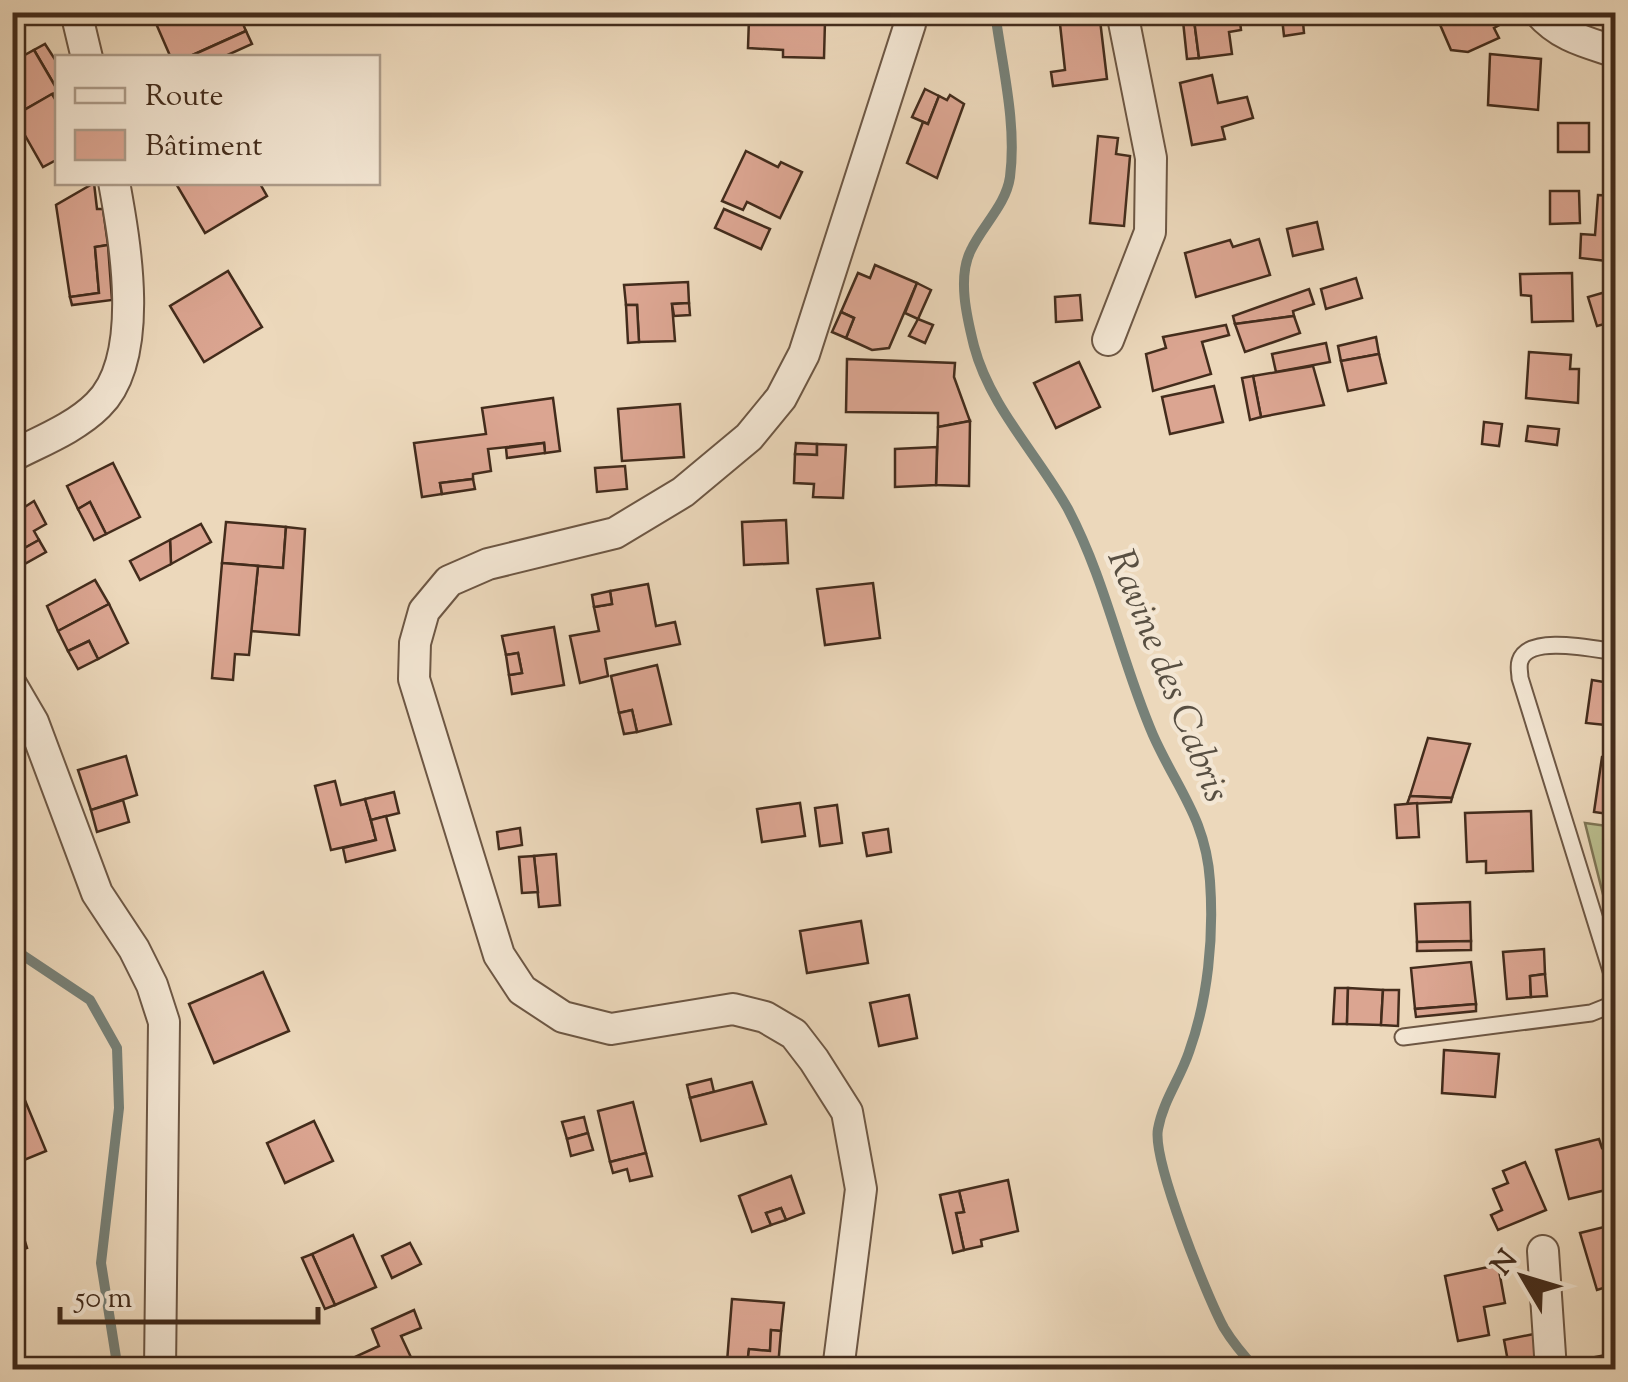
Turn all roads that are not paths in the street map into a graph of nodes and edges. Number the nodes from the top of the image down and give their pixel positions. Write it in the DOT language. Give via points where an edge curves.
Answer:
graph roads {
  1 [pos="76,12"];
  2 [pos="910,12"];
  3 [pos="1122,12"];
  4 [pos="1540,12"];
  5 [pos="1616,52"];
  6 [pos="86,55"];
  7 [pos="115,185"];
  8 [pos="1108,340"];
  9 [pos="12,456"];
  10 [pos="1616,652"];
  11 [pos="12,686"];
  12 [pos="1616,988"];
  13 [pos="1616,1003"];
  14 [pos="1403,1037"];
  15 [pos="1543,1251"];
  16 [pos="160,1370"];
  17 [pos="838,1370"];
  18 [pos="1551,1370"];
  1 -- 6 [label="street"];
  2 -- 17 [label="street" via="804,354 781,398 748,437 683,492 615,533 488,564 449,581 424,610 415,643 414,678 499,956 522,990 563,1017 610,1029 733,1009 766,1017 794,1034 847,1112 861,1190"];
  3 -- 8 [label="street" via="1151,158 1150,232"];
  4 -- 5 [label="street" via="1574,40"];
  7 -- 9 [label="street" via="127,329 119,371 100,404 81,420"];
  10 -- 12 [label="lane" via="1546,645 1528,650 1520,661 1529,714"];
  11 -- 16 [label="street" via="33,722 98,892 134,949 164,1022"];
  13 -- 14 [label="lane" via="1592,1012"];
  15 -- 18 [label="street"];
}
